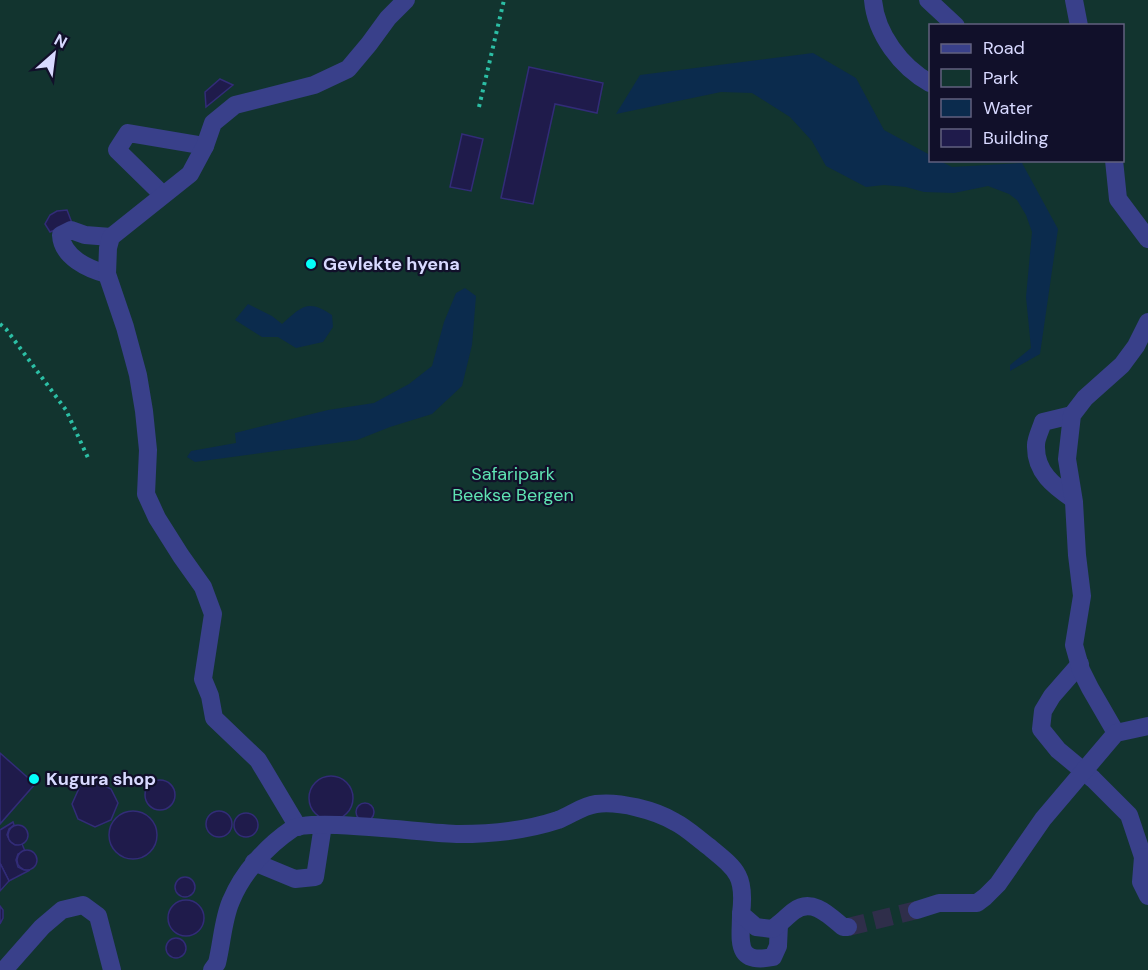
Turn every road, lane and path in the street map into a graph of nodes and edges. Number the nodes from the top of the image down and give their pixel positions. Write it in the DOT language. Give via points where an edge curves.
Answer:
graph roads {
  1 [pos="406,0"];
  2 [pos="504,0"];
  3 [pos="873,0"];
  4 [pos="928,0"];
  5 [pos="1074,0"];
  6 [pos="954,24"];
  7 [pos="1079,24"];
  8 [pos="929,82"];
  9 [pos="479,107"];
  10 [pos="205,146"];
  11 [pos="1114,162"];
  12 [pos="163,195"];
  13 [pos="111,237"];
  14 [pos="1148,239"];
  15 [pos="106,274"];
  16 [pos="1148,322"];
  17 [pos="0,324"];
  18 [pos="1072,415"];
  19 [pos="89,460"];
  20 [pos="1073,499"];
  21 [pos="1080,664"];
  22 [pos="1148,726"];
  23 [pos="1116,733"];
  24 [pos="1084,772"];
  25 [pos="323,825"];
  26 [pos="298,827"];
  27 [pos="1146,859"];
  28 [pos="254,862"];
  29 [pos="1148,896"];
  30 [pos="917,910"];
  31 [pos="741,914"];
  32 [pos="779,924"];
  33 [pos="848,927"];
  34 [pos="4,970"];
  35 [pos="112,970"];
  36 [pos="212,970"];
  1 -- 10 [label="street" via="348,69 314,84 235,105 213,123"];
  2 -- 9 [label="path"];
  3 -- 8 [label="street" via="875,18 888,42 907,68"];
  4 -- 6 [label="street"];
  5 -- 7 [label="street"];
  10 -- 12 [label="street" via="190,174"];
  10 -- 12 [label="street" via="128,133 117,150"];
  11 -- 14 [label="street" via="1118,199"];
  12 -- 13 [label="street"];
  13 -- 15 [label="street"];
  13 -- 15 [label="street" via="71,230 61,235 64,249 79,263"];
  15 -- 26 [label="street" via="125,327 144,411 148,450 146,494 203,588 213,614 203,679 214,718 258,760"];
  16 -- 18 [label="street" via="1122,365 1084,398"];
  17 -- 19 [label="path" via="66,410"];
  18 -- 20 [label="street" via="1067,459"];
  18 -- 20 [label="street" via="1043,422 1035,444 1039,466 1051,483"];
  20 -- 21 [label="street" via="1082,596 1074,645"];
  21 -- 23 [label="street"];
  21 -- 24 [label="street" via="1052,696 1043,711 1041,729"];
  22 -- 23 [label="street"];
  23 -- 24 [label="street"];
  24 -- 27 [label="street" via="1129,815"];
  24 -- 30 [label="street" via="985,897 977,903 939,903"];
  25 -- 26 [label="street"];
  25 -- 28 [label="street" via="315,878 295,879"];
  25 -- 31 [label="street" via="462,834 558,820 596,804 633,806 674,821 726,861 739,875"];
  26 -- 28 [label="street"];
  27 -- 29 [label="street" via="1141,882"];
  28 -- 36 [label="street" via="231,901"];
  31 -- 32 [label="street" via="756,927 772,929"];
  31 -- 32 [label="street" via="740,945 745,953 760,960 773,957"];
  32 -- 33 [label="street" via="795,909 812,906"];
  34 -- 35 [label="street" via="62,910 83,905 98,916"];
}
